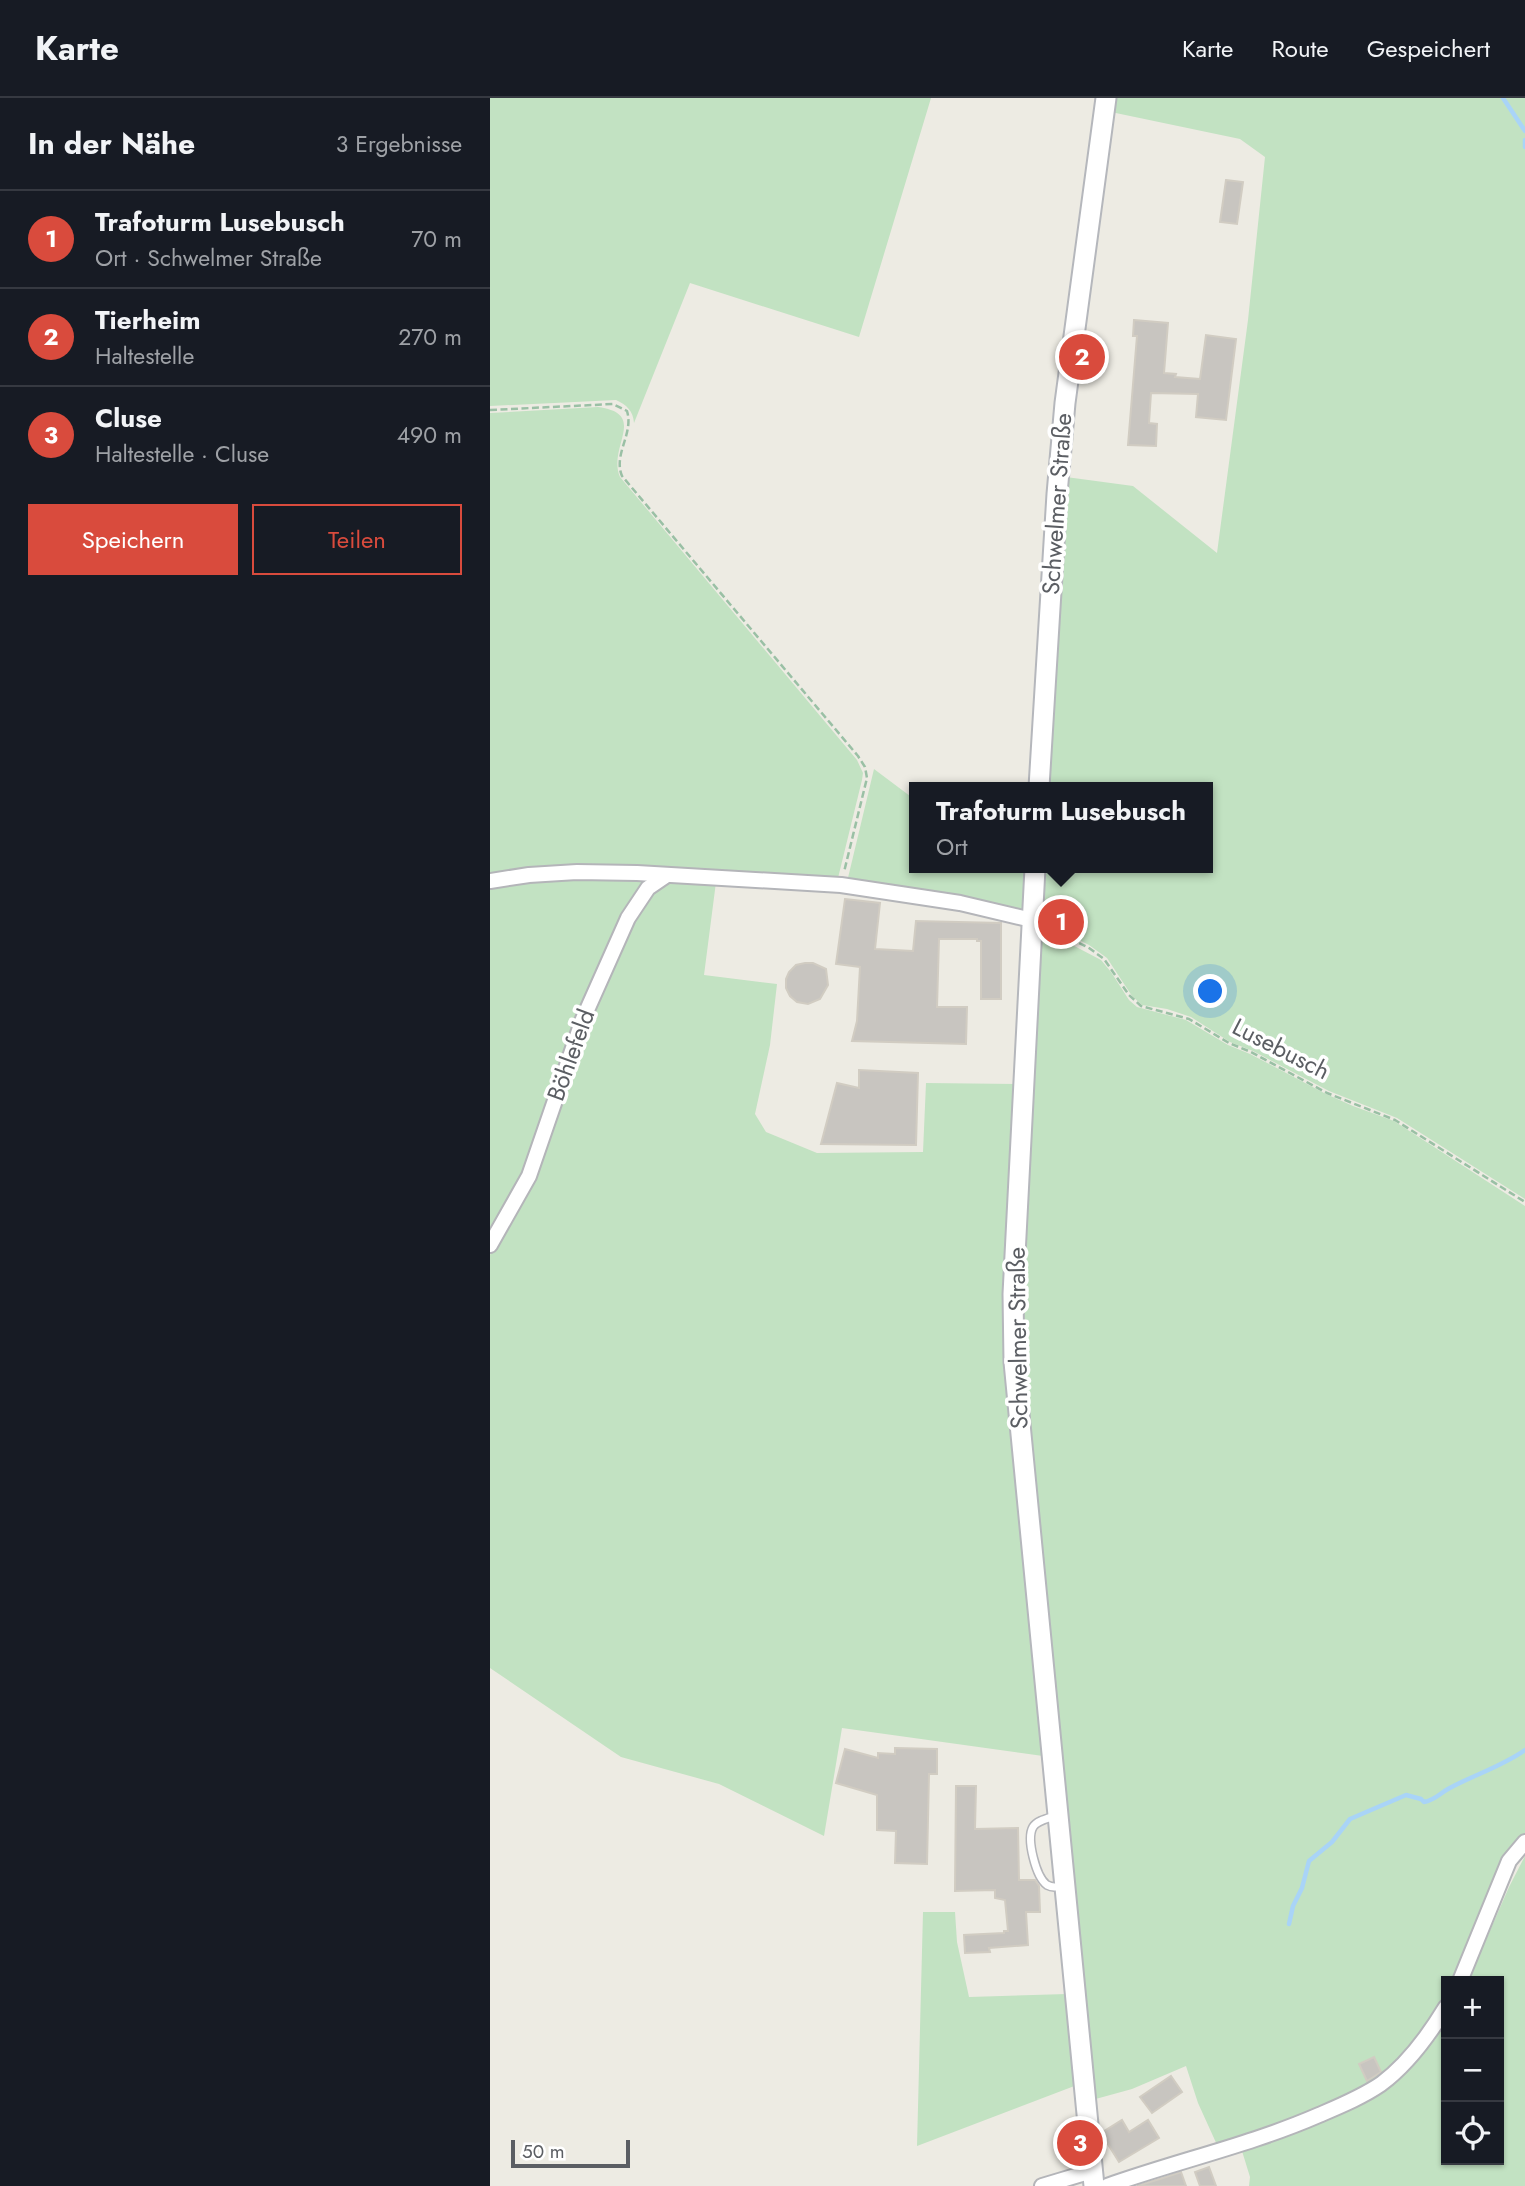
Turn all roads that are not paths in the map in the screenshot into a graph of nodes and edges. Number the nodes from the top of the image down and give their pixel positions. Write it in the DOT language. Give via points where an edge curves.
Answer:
graph roads {
  1 [pos="1106,98"];
  2 [pos="1039,782"];
  3 [pos="1035,873"];
  4 [pos="667,875"];
  5 [pos="490,881"];
  6 [pos="1032,919"];
  7 [pos="490,1245"];
  8 [pos="1058,1815"];
  9 [pos="1525,1842"];
  10 [pos="1065,1886"];
  11 [pos="1462,1976"];
  12 [pos="1441,2015"];
  13 [pos="1093,2178"];
  14 [pos="1042,2186"];
  15 [pos="1107,2186"];
  1 -- 2 [label="main road, Schwelmer Straße" via="1065,404"];
  3 -- 6 [label="main road, Schwelmer Straße"];
  4 -- 5 [label="street" via="577,872"];
  4 -- 6 [label="street" via="841,885"];
  4 -- 7 [label="street, Böhlefeld" via="648,888 628,918 583,1019 528,1176"];
  6 -- 8 [label="main road, Schwelmer Straße" via="1014,1362"];
  8 -- 10 [label="main road, Schwelmer Straße"];
  8 -- 10 [label="lane" via="1037,1823 1031,1837 1034,1863 1045,1883"];
  9 -- 11 [label="street" via="1505,1870"];
  10 -- 13 [label="main road, Schwelmer Straße"];
  12 -- 15 [label="street" via="1404,2064 1363,2095 1244,2144"];
  13 -- 14 [label="street"];
}
